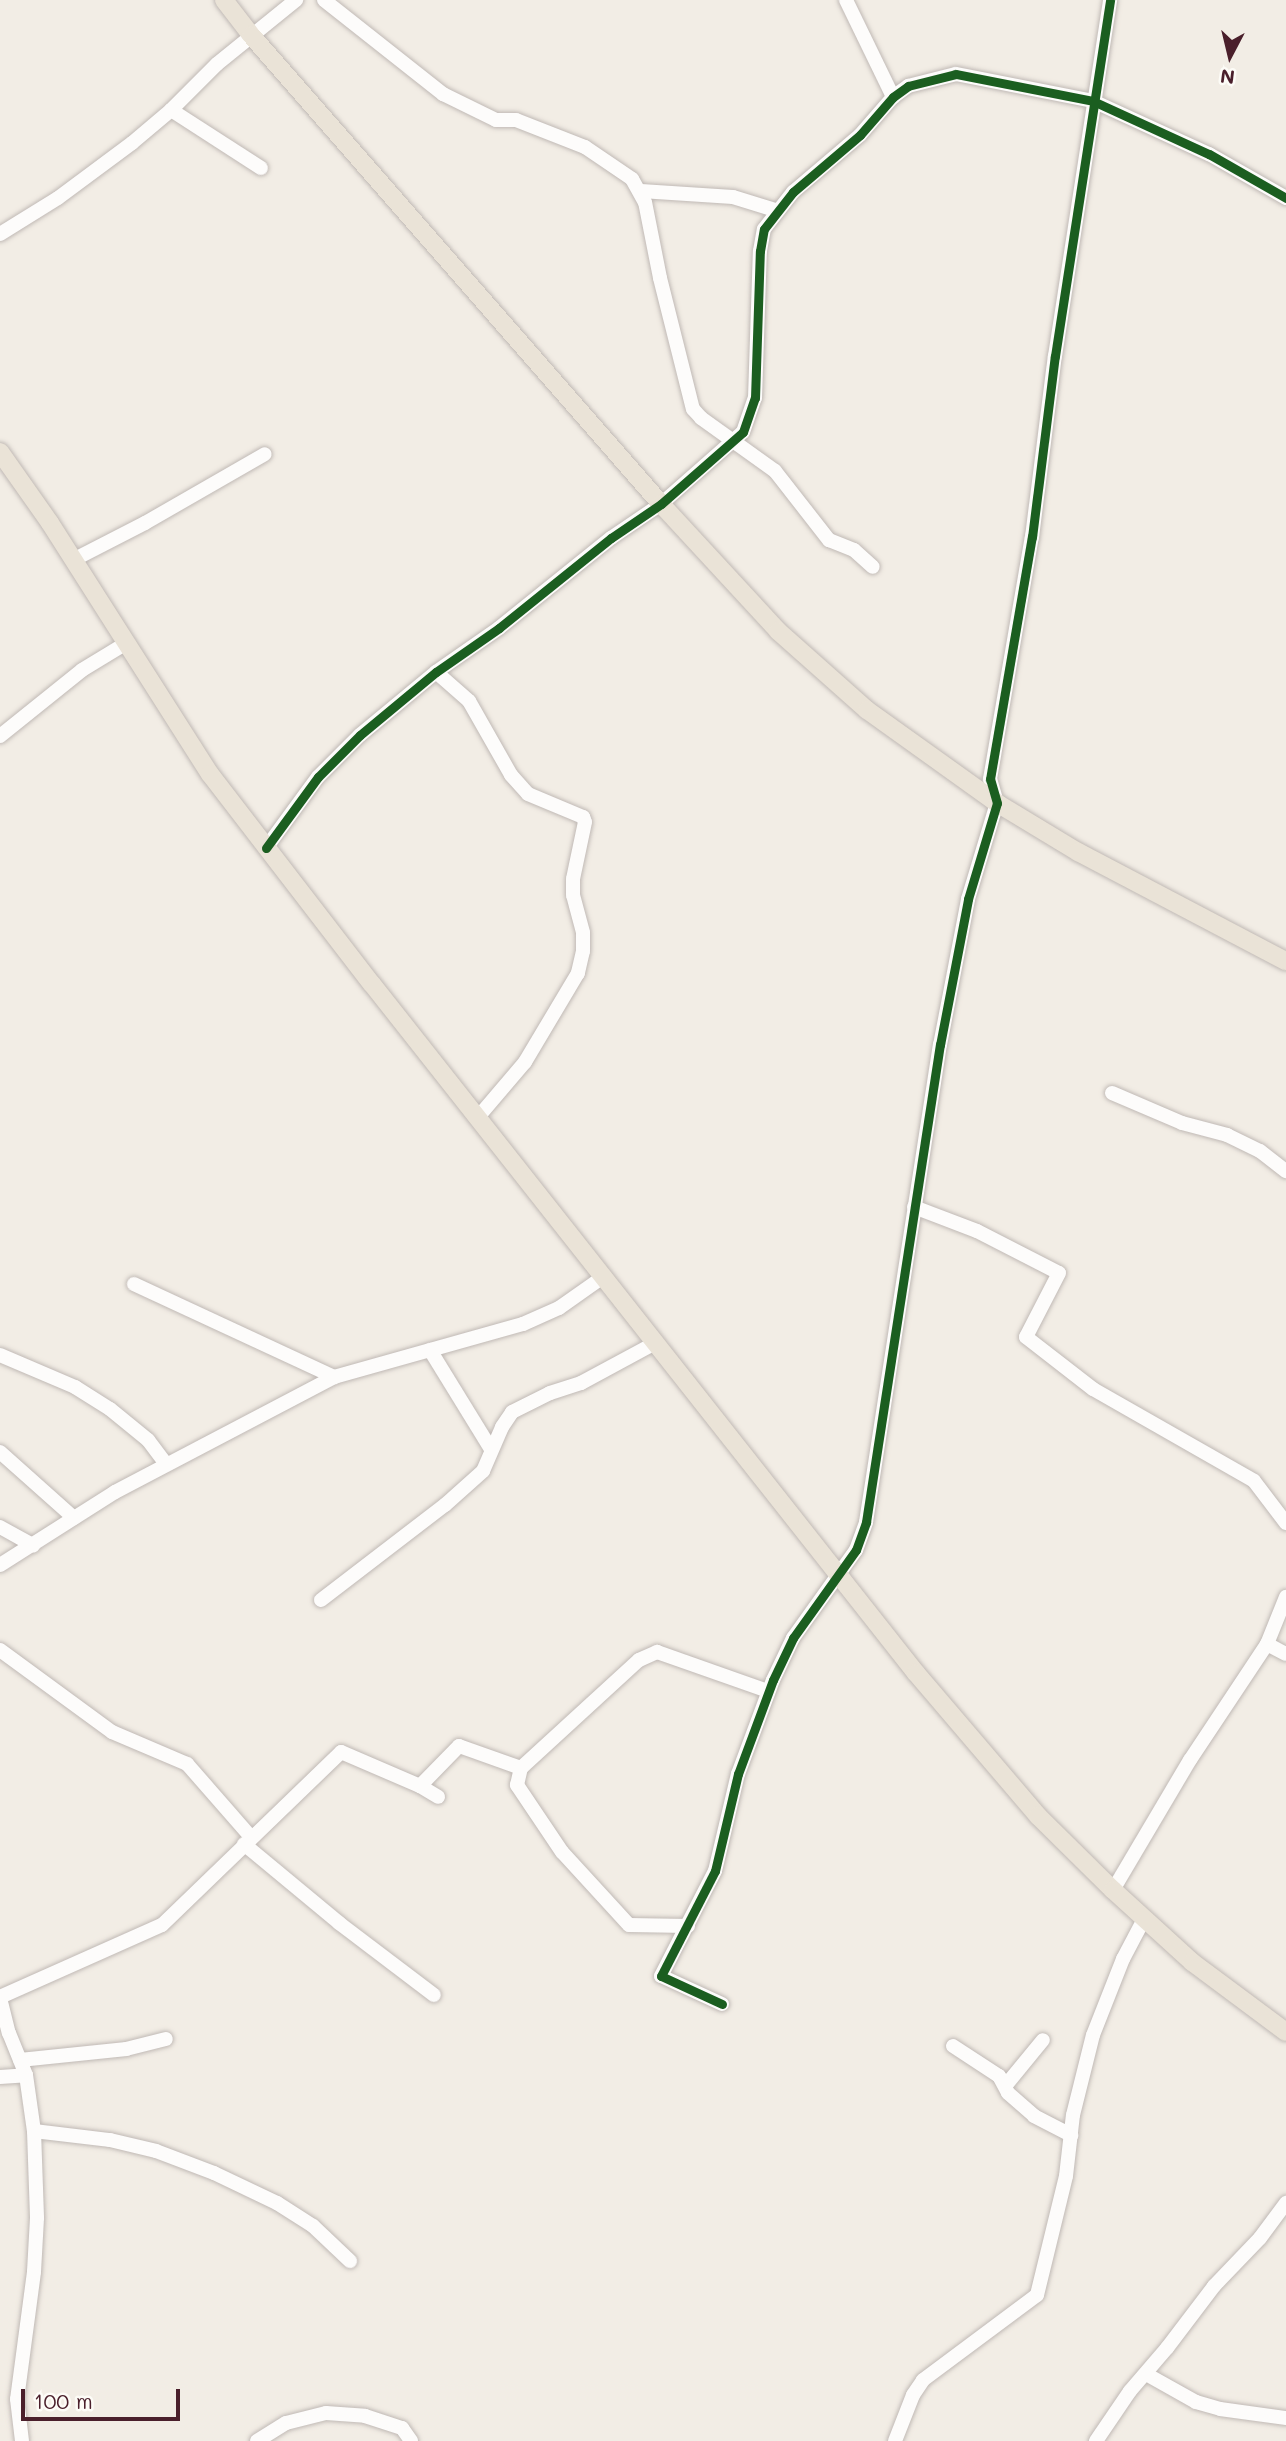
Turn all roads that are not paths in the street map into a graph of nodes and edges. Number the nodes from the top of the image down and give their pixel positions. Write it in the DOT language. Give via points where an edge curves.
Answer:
graph roads {
  1 [pos="224,0"];
  2 [pos="296,0"];
  3 [pos="324,0"];
  4 [pos="846,0"];
  5 [pos="1110,0"];
  6 [pos="251,35"];
  7 [pos="893,97"];
  8 [pos="1093,101"];
  9 [pos="171,110"];
  10 [pos="261,168"];
  11 [pos="641,191"];
  12 [pos="1286,198"];
  13 [pos="775,210"];
  14 [pos="0,234"];
  15 [pos="733,442"];
  16 [pos="0,452"];
  17 [pos="265,454"];
  18 [pos="661,504"];
  19 [pos="73,560"];
  20 [pos="873,567"];
  21 [pos="125,644"];
  22 [pos="436,672"];
  23 [pos="0,736"];
  24 [pos="997,803"];
  25 [pos="266,848"];
  26 [pos="1286,961"];
  27 [pos="1112,1093"];
  28 [pos="479,1116"];
  29 [pos="1286,1171"];
  30 [pos="914,1207"];
  31 [pos="603,1277"];
  32 [pos="134,1284"];
  33 [pos="655,1343"];
  34 [pos="430,1350"];
  35 [pos="0,1355"];
  36 [pos="334,1377"];
  37 [pos="491,1449"];
  38 [pos="0,1452"];
  39 [pos="166,1464"];
  40 [pos="74,1518"];
  41 [pos="1286,1523"];
  42 [pos="0,1527"];
  43 [pos="33,1545"];
  44 [pos="0,1565"];
  45 [pos="838,1575"];
  46 [pos="1286,1597"];
  47 [pos="321,1600"];
  48 [pos="1267,1644"];
  49 [pos="0,1650"];
  50 [pos="1286,1654"];
  51 [pos="768,1692"];
  52 [pos="521,1768"];
  53 [pos="420,1786"];
  54 [pos="438,1797"];
  55 [pos="248,1840"];
  56 [pos="1113,1890"];
  57 [pos="1144,1919"];
  58 [pos="688,1926"];
  59 [pos="434,1995"];
  60 [pos="0,1998"];
  61 [pos="722,2004"];
  62 [pos="1286,2032"];
  63 [pos="166,2039"];
  64 [pos="1043,2040"];
  65 [pos="953,2046"];
  66 [pos="20,2060"];
  67 [pos="26,2075"];
  68 [pos="0,2077"];
  69 [pos="1006,2085"];
  70 [pos="34,2131"];
  71 [pos="1071,2135"];
  72 [pos="1286,2203"];
  73 [pos="350,2260"];
  74 [pos="1146,2374"];
  75 [pos="1286,2418"];
  76 [pos="22,2441"];
  77 [pos="257,2441"];
  78 [pos="411,2441"];
  79 [pos="895,2441"];
  80 [pos="1096,2441"];
  1 -- 6 [label="main road"];
  2 -- 6 [label="street"];
  3 -- 11 [label="street" via="443,94 496,120 516,120 585,147 614,165"];
  4 -- 7 [label="street"];
  5 -- 8 [label="street"];
  6 -- 9 [label="street"];
  6 -- 18 [label="main road"];
  7 -- 8 [label="street" via="908,86 956,74"];
  7 -- 13 [label="street" via="860,135"];
  8 -- 12 [label="street" via="1209,154"];
  8 -- 24 [label="street" via="1032,537 990,779"];
  9 -- 10 [label="street"];
  9 -- 14 [label="street" via="58,198"];
  11 -- 13 [label="street" via="733,197"];
  11 -- 15 [label="street" via="687,395 701,418"];
  13 -- 15 [label="street" via="764,229 760,251 755,398 747,424"];
  15 -- 18 [label="street"];
  15 -- 20 [label="street" via="775,471 830,540 854,550"];
  16 -- 19 [label="main road"];
  17 -- 19 [label="street"];
  18 -- 22 [label="street"];
  18 -- 24 [label="main road" via="778,631 929,758"];
  19 -- 21 [label="main road"];
  21 -- 23 [label="street" via="82,670"];
  21 -- 25 [label="main road" via="210,774"];
  22 -- 25 [label="street" via="318,777"];
  22 -- 28 [label="street" via="469,701 511,775 528,794 574,812 585,822 573,879 583,933 578,974 525,1062"];
  24 -- 26 [label="main road" via="1078,852"];
  24 -- 30 [label="street" via="968,899"];
  25 -- 28 [label="main road"];
  27 -- 29 [label="street" via="1182,1124 1227,1135 1260,1151"];
  28 -- 31 [label="main road"];
  30 -- 41 [label="street" via="977,1231 1059,1273 1026,1337 1093,1389 1254,1481"];
  30 -- 45 [label="street" via="866,1522 856,1550"];
  31 -- 33 [label="main road"];
  31 -- 34 [label="street" via="559,1308 523,1324"];
  32 -- 36 [label="street"];
  33 -- 37 [label="street" via="512,1412"];
  33 -- 45 [label="main road"];
  34 -- 36 [label="street"];
  34 -- 37 [label="street"];
  35 -- 39 [label="street" via="75,1387 110,1409 148,1440"];
  36 -- 39 [label="street"];
  37 -- 47 [label="street" via="482,1471 464,1488"];
  38 -- 40 [label="street"];
  39 -- 40 [label="street"];
  40 -- 43 [label="street"];
  42 -- 43 [label="street"];
  43 -- 44 [label="street"];
  45 -- 51 [label="street" via="793,1638"];
  45 -- 56 [label="main road" via="968,1736 1038,1816"];
  46 -- 48 [label="street"];
  48 -- 50 [label="street"];
  48 -- 56 [label="street" via="1190,1760"];
  49 -- 55 [label="street" via="112,1732 187,1764"];
  51 -- 52 [label="street" via="657,1652 639,1660"];
  51 -- 58 [label="street" via="738,1773 715,1871"];
  52 -- 53 [label="street" via="458,1746"];
  52 -- 58 [label="street" via="517,1785 562,1852 629,1925"];
  53 -- 54 [label="street"];
  53 -- 55 [label="street" via="341,1752"];
  55 -- 59 [label="street" via="349,1931"];
  55 -- 60 [label="street" via="162,1925"];
  56 -- 57 [label="main road"];
  57 -- 62 [label="main road" via="1192,1962"];
  57 -- 71 [label="street" via="1093,2035"];
  58 -- 61 [label="street" via="661,1976"];
  60 -- 66 [label="street"];
  63 -- 66 [label="street" via="126,2049"];
  64 -- 69 [label="street"];
  65 -- 69 [label="street"];
  66 -- 67 [label="street"];
  67 -- 68 [label="street"];
  67 -- 70 [label="street"];
  69 -- 71 [label="street" via="1008,2093 1034,2116"];
  70 -- 73 [label="street" via="110,2140 214,2173 313,2226"];
  70 -- 76 [label="street" via="34,2272 17,2399"];
  71 -- 79 [label="street" via="1066,2176 1037,2295 923,2380"];
  72 -- 74 [label="street"];
  74 -- 75 [label="street" via="1196,2402"];
  74 -- 80 [label="street"];
  77 -- 78 [label="street" via="286,2423 326,2413 365,2416 402,2428"];
}
